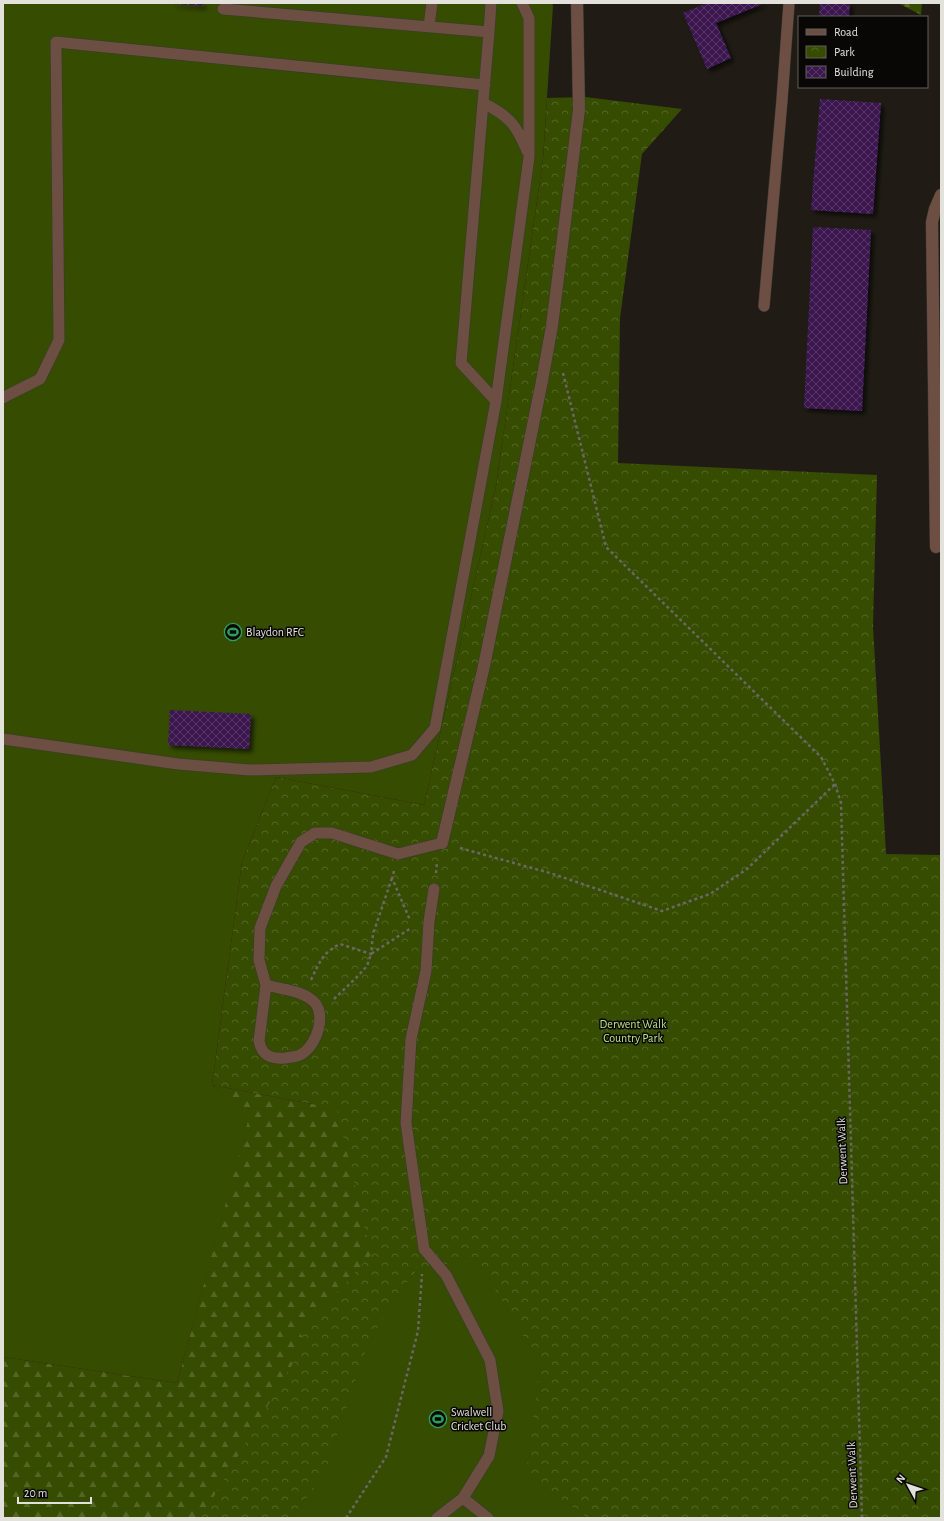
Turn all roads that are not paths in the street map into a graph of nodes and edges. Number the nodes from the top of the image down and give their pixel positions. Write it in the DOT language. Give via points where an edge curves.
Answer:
graph roads {
  1 [pos="432,3"];
  2 [pos="491,3"];
  3 [pos="522,3"];
  4 [pos="576,3"];
  5 [pos="789,3"];
  6 [pos="223,8"];
  7 [pos="429,26"];
  8 [pos="489,32"];
  9 [pos="485,85"];
  10 [pos="483,103"];
  11 [pos="529,157"];
  12 [pos="941,195"];
  13 [pos="938,210"];
  14 [pos="764,306"];
  15 [pos="3,398"];
  16 [pos="496,401"];
  17 [pos="936,547"];
  18 [pos="3,739"];
  19 [pos="442,842"];
  20 [pos="434,889"];
  21 [pos="266,985"];
  22 [pos="463,1498"];
  23 [pos="437,1518"];
  24 [pos="488,1518"];
  1 -- 7 [label="lane"];
  2 -- 8 [label="lane"];
  3 -- 11 [label="lane" via="529,18"];
  4 -- 19 [label="street" via="579,110 552,326 484,666"];
  5 -- 14 [label="lane"];
  6 -- 7 [label="lane"];
  7 -- 8 [label="lane"];
  8 -- 9 [label="lane"];
  9 -- 10 [label="lane"];
  9 -- 15 [label="lane" via="56,42 59,340 40,380"];
  10 -- 11 [label="lane" via="501,112 514,124"];
  10 -- 16 [label="lane" via="461,363"];
  11 -- 16 [label="lane"];
  12 -- 13 [label="street"];
  13 -- 17 [label="street" via="932,222"];
  16 -- 18 [label="lane" via="436,728 412,755 371,767 249,770 178,764"];
  19 -- 21 [label="lane" via="398,854 332,833 315,833 301,842 276,886 260,928 259,960"];
  20 -- 22 [label="lane" via="426,971 411,1039 406,1123 424,1249 446,1275 490,1360 498,1411 489,1456"];
  21 -- 21 [label="lane" via="260,1048 270,1058 301,1054 309,1048 315,1038 320,1011 314,1001 304,994"];
  22 -- 23 [label="lane"];
  22 -- 24 [label="lane"];
}
